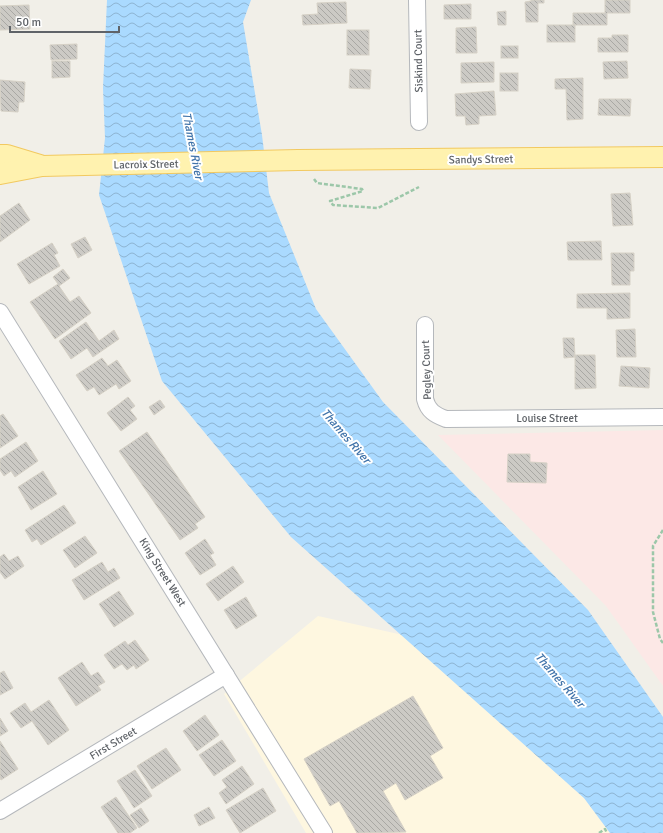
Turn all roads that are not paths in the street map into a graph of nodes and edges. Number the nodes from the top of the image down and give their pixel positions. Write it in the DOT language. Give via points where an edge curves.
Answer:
graph roads {
  1 [pos="417,0"];
  2 [pos="419,122"];
  3 [pos="0,155"];
  4 [pos="663,157"];
  5 [pos="298,160"];
  6 [pos="49,166"];
  7 [pos="0,174"];
  8 [pos="0,312"];
  9 [pos="424,325"];
  10 [pos="432,412"];
  11 [pos="663,417"];
  12 [pos="226,675"];
  13 [pos="0,811"];
  14 [pos="324,833"];
  1 -- 2 [label="street, Siskind Court"];
  3 -- 6 [label="main road, Lacroix Street"];
  4 -- 5 [label="main road, Sandys Street"];
  5 -- 6 [label="main road, Lacroix Street"];
  6 -- 7 [label="main road, Lacroix Street"];
  8 -- 12 [label="street, King Street West"];
  9 -- 10 [label="street, Pegley Court" via="425,399 427,407"];
  10 -- 11 [label="street, Louise Street" via="446,419"];
  12 -- 13 [label="street, First Street"];
  12 -- 14 [label="street, King Street West"];
}
